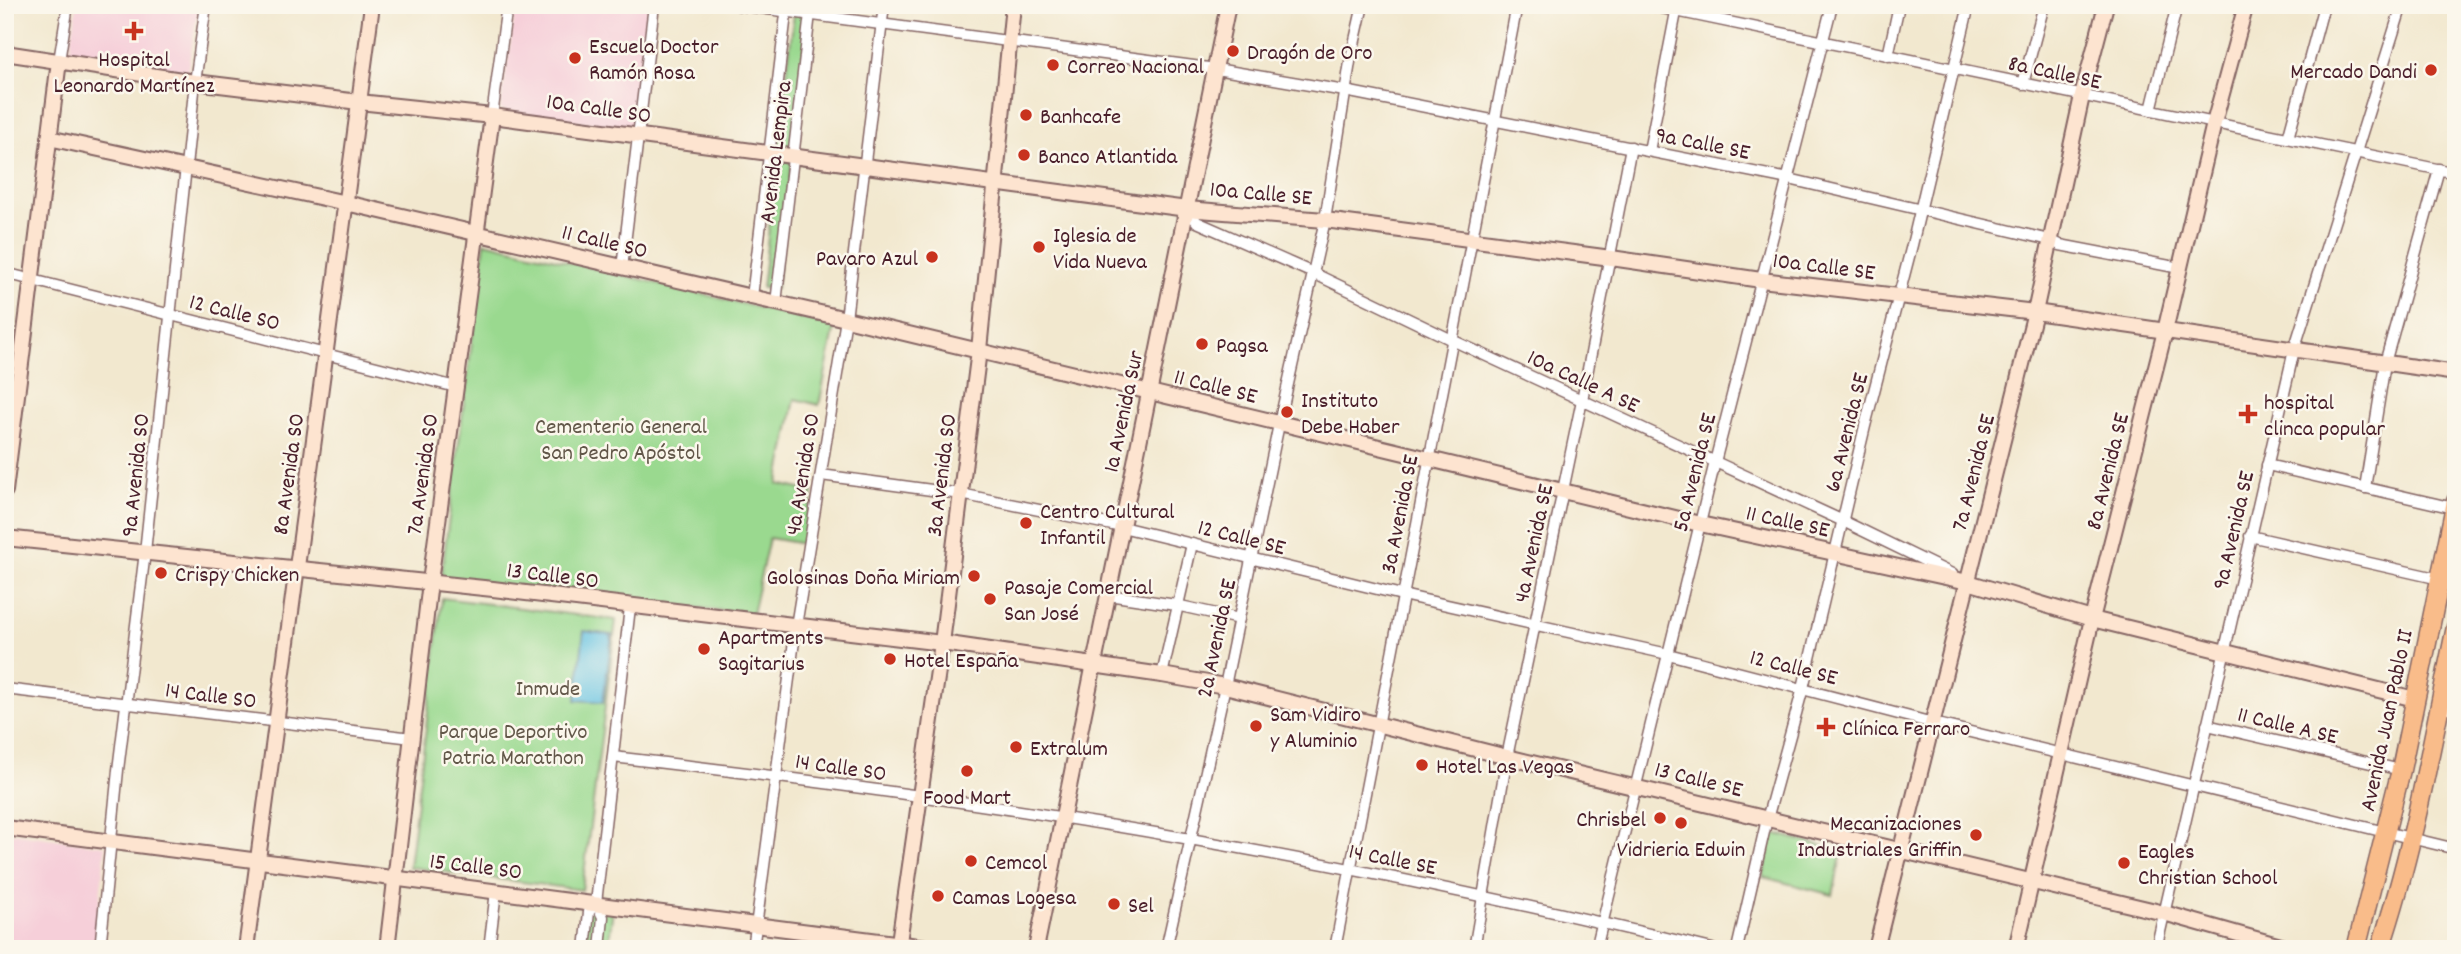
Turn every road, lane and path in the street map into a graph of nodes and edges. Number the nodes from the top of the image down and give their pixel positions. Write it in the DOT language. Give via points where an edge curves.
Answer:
graph roads {
  1 [pos="68,5"];
  2 [pos="206,5"];
  3 [pos="372,5"];
  4 [pos="507,5"];
  5 [pos="654,5"];
  6 [pos="738,5"];
  7 [pos="884,5"];
  8 [pos="1013,5"];
  9 [pos="1228,5"];
  10 [pos="1363,5"];
  11 [pos="1517,5"];
  12 [pos="1647,5"];
  13 [pos="1832,5"];
  14 [pos="1899,5"];
  15 [pos="1969,5"];
  16 [pos="2043,5"];
  17 [pos="2106,5"];
  18 [pos="2177,5"];
  19 [pos="2246,5"];
  20 [pos="2323,5"];
  21 [pos="2402,5"];
  22 [pos="787,8"];
  23 [pos="1677,8"];
  24 [pos="811,10"];
  25 [pos="882,24"];
  26 [pos="1009,41"];
  27 [pos="1824,42"];
  28 [pos="5,53"];
  29 [pos="1888,56"];
  30 [pos="59,61"];
  31 [pos="1216,69"];
  32 [pos="1954,69"];
  33 [pos="195,82"];
  34 [pos="2023,84"];
  35 [pos="1345,91"];
  36 [pos="2082,96"];
  37 [pos="359,102"];
  38 [pos="2151,110"];
  39 [pos="492,116"];
  40 [pos="1495,121"];
  41 [pos="2214,123"];
  42 [pos="638,135"];
  43 [pos="49,138"];
  44 [pos="2288,138"];
  45 [pos="1631,147"];
  46 [pos="1649,151"];
  47 [pos="769,152"];
  48 [pos="2358,153"];
  49 [pos="793,156"];
  50 [pos="865,165"];
  51 [pos="185,169"];
  52 [pos="2439,169"];
  53 [pos="2456,173"];
  54 [pos="1789,179"];
  55 [pos="997,183"];
  56 [pos="346,203"];
  57 [pos="1187,209"];
  58 [pos="1921,209"];
  59 [pos="1325,220"];
  60 [pos="476,234"];
  61 [pos="1472,240"];
  62 [pos="2050,240"];
  63 [pos="1611,258"];
  64 [pos="622,268"];
  65 [pos="2180,268"];
  66 [pos="5,273"];
  67 [pos="1313,273"];
  68 [pos="32,280"];
  69 [pos="1761,280"];
  70 [pos="1898,296"];
  71 [pos="752,298"];
  72 [pos="776,303"];
  73 [pos="2035,312"];
  74 [pos="170,315"];
  75 [pos="846,319"];
  76 [pos="2165,331"];
  77 [pos="1452,340"];
  78 [pos="979,350"];
  79 [pos="2294,350"];
  80 [pos="326,354"];
  81 [pos="2385,363"];
  82 [pos="2456,373"];
  83 [pos="456,387"];
  84 [pos="1149,393"];
  85 [pos="1582,400"];
  86 [pos="1279,424"];
  87 [pos="1428,460"];
  88 [pos="1715,462"];
  89 [pos="2267,465"];
  90 [pos="821,475"];
  91 [pos="2365,488"];
  92 [pos="5,491"];
  93 [pos="1563,491"];
  94 [pos="961,494"];
  95 [pos="2455,504"];
  96 [pos="1843,521"];
  97 [pos="1700,524"];
  98 [pos="1122,527"];
  99 [pos="2250,536"];
  100 [pos="5,538"];
  101 [pos="1192,544"];
  102 [pos="145,552"];
  103 [pos="1835,554"];
  104 [pos="1251,558"];
  105 [pos="297,570"];
  106 [pos="2440,579"];
  107 [pos="430,582"];
  108 [pos="1968,582"];
  109 [pos="1108,595"];
  110 [pos="1402,595"];
  111 [pos="1176,605"];
  112 [pos="630,607"];
  113 [pos="1239,619"];
  114 [pos="2092,619"];
  115 [pos="1534,623"];
  116 [pos="796,626"];
  117 [pos="2456,628"];
  118 [pos="942,643"];
  119 [pos="2224,652"];
  120 [pos="1668,654"];
  121 [pos="2452,662"];
  122 [pos="1094,666"];
  123 [pos="1162,675"];
  124 [pos="1225,686"];
  125 [pos="1803,688"];
  126 [pos="5,689"];
  127 [pos="2415,699"];
  128 [pos="126,703"];
  129 [pos="2447,708"];
  130 [pos="277,722"];
  131 [pos="1933,723"];
  132 [pos="1378,725"];
  133 [pos="2207,725"];
  134 [pos="412,738"];
  135 [pos="2062,754"];
  136 [pos="613,757"];
  137 [pos="1507,757"];
  138 [pos="2401,770"];
  139 [pos="776,776"];
  140 [pos="1636,786"];
  141 [pos="2193,786"];
  142 [pos="919,796"];
  143 [pos="1063,818"];
  144 [pos="1767,819"];
  145 [pos="5,828"];
  146 [pos="2386,832"];
  147 [pos="1189,839"];
  148 [pos="2412,839"];
  149 [pos="110,841"];
  150 [pos="2456,849"];
  151 [pos="1901,851"];
  152 [pos="258,860"];
  153 [pos="1350,869"];
  154 [pos="396,878"];
  155 [pos="2032,881"];
  156 [pos="496,891"];
  157 [pos="1484,896"];
  158 [pos="596,904"];
  159 [pos="2165,913"];
  160 [pos="1602,922"];
  161 [pos="756,925"];
  162 [pos="899,945"];
  163 [pos="100,949"];
  164 [pos="246,949"];
  165 [pos="387,949"];
  166 [pos="489,949"];
  167 [pos="585,949"];
  168 [pos="600,949"];
  169 [pos="753,949"];
  170 [pos="942,949"];
  171 [pos="1036,949"];
  172 [pos="1166,949"];
  173 [pos="1335,949"];
  174 [pos="1474,949"];
  175 [pos="1596,949"];
  176 [pos="1712,949"];
  177 [pos="1737,949"];
  178 [pos="1876,949"];
  179 [pos="2016,949"];
  180 [pos="2156,949"];
  181 [pos="2291,949"];
  182 [pos="2356,949"];
  183 [pos="2380,949"];
  1 -- 30 [label="street"];
  2 -- 33 [label="street, 9a Avenida SO"];
  3 -- 37 [label="street, 8a Avenida SO"];
  4 -- 39 [label="street, 7a Avenida SO"];
  5 -- 42 [label="street"];
  6 -- 22 [label="street, 9a Calle SE"];
  7 -- 25 [label="street, 4a Avenida SO"];
  8 -- 26 [label="street, 3a Avenida SO"];
  9 -- 31 [label="street, 1a Avenida Sur"];
  10 -- 35 [label="street, 2a Avenida SE"];
  11 -- 40 [label="street, 3a Avenida SE"];
  12 -- 23 [label="street, 8a Calle SE"];
  13 -- 27 [label="street, 5a Avenida SE"];
  14 -- 29 [label="street"];
  15 -- 32 [label="street, 6a Avenida SE"];
  16 -- 34 [label="street"];
  17 -- 36 [label="street, 7a Avenida SE"];
  18 -- 38 [label="street"];
  19 -- 41 [label="street, 8a Avenida SE"];
  20 -- 44 [label="street"];
  21 -- 48 [label="street, 9a Avenida SE"];
  22 -- 24 [label="street, 9a Calle SE"];
  22 -- 47 [label="street, Avenida Lempira"];
  23 -- 27 [label="street, 8a Calle SE"];
  23 -- 46 [label="street"];
  24 -- 25 [label="street, 9a Calle SE"];
  24 -- 49 [label="street, Avenida Lempira"];
  25 -- 26 [label="street, 9a Calle SE"];
  25 -- 50 [label="street, 4a Avenida SO"];
  26 -- 31 [label="street, 9a Calle SE"];
  26 -- 55 [label="street, 3a Avenida SO"];
  27 -- 29 [label="street, 8a Calle SE"];
  27 -- 54 [label="street, 5a Avenida SE"];
  28 -- 30 [label="street, 10a Calle SO"];
  29 -- 32 [label="street, 8a Calle SE"];
  30 -- 33 [label="street, 10a Calle SO"];
  30 -- 43 [label="street"];
  31 -- 35 [label="street, 9a Calle SE"];
  31 -- 57 [label="street, 1a Avenida Sur"];
  32 -- 34 [label="street, 8a Calle SE"];
  32 -- 58 [label="street, 6a Avenida SE"];
  33 -- 37 [label="street, 10a Calle SO"];
  33 -- 51 [label="street, 9a Avenida SO"];
  34 -- 36 [label="street, 8a Calle SE"];
  35 -- 40 [label="street, 9a Calle SE"];
  35 -- 59 [label="street, 2a Avenida SE"];
  36 -- 38 [label="street, 8a Calle SE"];
  36 -- 62 [label="street, 7a Avenida SE"];
  37 -- 39 [label="street, 10a Calle SO"];
  37 -- 56 [label="street, 8a Avenida SO"];
  38 -- 41 [label="street, 8a Calle SE"];
  39 -- 42 [label="street, 10a Calle SO"];
  39 -- 60 [label="street, 7a Avenida SO"];
  40 -- 45 [label="street, 9a Calle SE"];
  40 -- 61 [label="street, 3a Avenida SE"];
  41 -- 44 [label="street, 8a Calle SE"];
  41 -- 65 [label="street, 8a Avenida SE"];
  42 -- 47 [label="street, 10a Calle SO"];
  42 -- 64 [label="street"];
  43 -- 51 [label="street, 11 Calle SO"];
  43 -- 68 [label="street"];
  44 -- 48 [label="street, 8a Calle SE"];
  45 -- 46 [label="street, 9a Calle SE"];
  45 -- 63 [label="street, 4a Avenida SE"];
  46 -- 54 [label="street, 9a Calle SE"];
  47 -- 49 [label="street, 10a Calle SO"];
  47 -- 71 [label="street, Avenida Lempira"];
  48 -- 52 [label="street, 8a Calle SE"];
  48 -- 79 [label="street, 9a Avenida SE"];
  49 -- 50 [label="street, 10a Calle SO"];
  49 -- 72 [label="street, Avenida Lempira"];
  50 -- 55 [label="street, 10a Calle SO"];
  50 -- 75 [label="street, 4a Avenida SO"];
  51 -- 56 [label="street, 11 Calle SO"];
  51 -- 74 [label="street, 9a Avenida SO"];
  52 -- 53 [label="street, 8a Calle SE"];
  52 -- 81 [label="street"];
  54 -- 58 [label="street, 9a Calle SE"];
  54 -- 69 [label="street, 5a Avenida SE"];
  55 -- 57 [label="street, 10a Calle SO"];
  55 -- 78 [label="street, 3a Avenida SO"];
  56 -- 60 [label="street, 11 Calle SO"];
  56 -- 80 [label="street, 8a Avenida SO"];
  57 -- 59 [label="street, 10a Calle SE"];
  57 -- 67 [label="street, 10a Calle A SE" via="1197,222"];
  57 -- 84 [label="street, 1a Avenida Sur"];
  58 -- 62 [label="street, 9a Calle SE"];
  58 -- 70 [label="street, 6a Avenida SE"];
  59 -- 61 [label="street, 10a Calle SE"];
  59 -- 67 [label="street, 2a Avenida SE"];
  60 -- 64 [label="street, 11 Calle SO"];
  60 -- 83 [label="street, 7a Avenida SO"];
  61 -- 63 [label="street, 10a Calle SE"];
  61 -- 77 [label="street, 3a Avenida SE"];
  62 -- 65 [label="street, 9a Calle SE"];
  62 -- 73 [label="street, 7a Avenida SE"];
  63 -- 69 [label="street, 10a Calle SE"];
  63 -- 85 [label="street, 4a Avenida SE"];
  64 -- 71 [label="street, 11 Calle SO"];
  65 -- 76 [label="street, 8a Avenida SE"];
  66 -- 68 [label="street, 12 Calle SO"];
  67 -- 77 [label="street, 10a Calle A SE"];
  67 -- 86 [label="street, 2a Avenida SE"];
  68 -- 74 [label="street, 12 Calle SO"];
  68 -- 92 [label="street"];
  69 -- 70 [label="street, 10a Calle SE"];
  69 -- 88 [label="street, 5a Avenida SE"];
  70 -- 73 [label="street, 10a Calle SE"];
  70 -- 96 [label="street, 6a Avenida SE"];
  71 -- 72 [label="street, 11 Calle SO"];
  72 -- 75 [label="street, 11 Calle SO"];
  73 -- 76 [label="street, 10a Calle SE"];
  73 -- 108 [label="street, 7a Avenida SE"];
  74 -- 80 [label="street, 12 Calle SO"];
  74 -- 102 [label="street, 9a Avenida SO"];
  75 -- 78 [label="street, 11 Calle SO"];
  75 -- 90 [label="street, 4a Avenida SO"];
  76 -- 79 [label="street, 10a Calle SE"];
  76 -- 114 [label="street, 8a Avenida SE"];
  77 -- 85 [label="street, 10a Calle A SE"];
  77 -- 87 [label="street, 3a Avenida SE"];
  78 -- 84 [label="street, 11 Calle SO"];
  78 -- 94 [label="street, 3a Avenida SO"];
  79 -- 81 [label="street, 10a Calle SE"];
  79 -- 89 [label="street, 9a Avenida SE"];
  80 -- 83 [label="street, 12 Calle SO"];
  80 -- 105 [label="street, 8a Avenida SO"];
  81 -- 82 [label="street, 10a Calle SE"];
  81 -- 91 [label="street"];
  83 -- 107 [label="street, 7a Avenida SO"];
  84 -- 86 [label="street, 11 Calle SE"];
  84 -- 98 [label="street, 1a Avenida Sur"];
  85 -- 88 [label="street, 10a Calle A SE"];
  85 -- 93 [label="street, 4a Avenida SE"];
  86 -- 87 [label="street, 11 Calle SE"];
  86 -- 104 [label="street, 2a Avenida SE"];
  87 -- 93 [label="street, 11 Calle SE"];
  87 -- 110 [label="street, 3a Avenida SE"];
  88 -- 96 [label="street, 10a Calle A SE"];
  88 -- 97 [label="street, 5a Avenida SE"];
  89 -- 91 [label="street"];
  89 -- 99 [label="street, 9a Avenida SE"];
  90 -- 94 [label="street"];
  90 -- 116 [label="street, 4a Avenida SO"];
  91 -- 95 [label="street"];
  93 -- 97 [label="street, 11 Calle SE"];
  93 -- 115 [label="street, 4a Avenida SE"];
  94 -- 98 [label="street"];
  94 -- 118 [label="street, 3a Avenida SO"];
  95 -- 106 [label="highway, Avenida Juan Pablo II"];
  96 -- 103 [label="street, 6a Avenida SE"];
  96 -- 108 [label="street, 10a Calle A SE"];
  97 -- 103 [label="street, 11 Calle SE"];
  97 -- 120 [label="street, 5a Avenida SE"];
  98 -- 101 [label="street, 12 Calle SE"];
  98 -- 109 [label="street, 1a Avenida Sur"];
  99 -- 106 [label="street"];
  99 -- 119 [label="street, 9a Avenida SE"];
  100 -- 102 [label="street, 13 Calle SO"];
  101 -- 104 [label="street, 12 Calle SE"];
  101 -- 111 [label="street"];
  102 -- 105 [label="street, 13 Calle SO"];
  102 -- 128 [label="street, 9a Avenida SO"];
  103 -- 108 [label="street, 11 Calle SE"];
  103 -- 125 [label="street, 6a Avenida SE"];
  104 -- 110 [label="street, 12 Calle SE"];
  104 -- 113 [label="street, 2a Avenida SE"];
  105 -- 107 [label="street, 13 Calle SO"];
  105 -- 130 [label="street, 8a Avenida SO"];
  106 -- 127 [label="highway, Avenida Juan Pablo II"];
  107 -- 112 [label="street, 13 Calle SO"];
  107 -- 134 [label="street, 7a Avenida SO"];
  108 -- 114 [label="street, 11 Calle SE"];
  108 -- 131 [label="street, 7a Avenida SE"];
  109 -- 111 [label="street"];
  109 -- 122 [label="street, 1a Avenida Sur"];
  110 -- 115 [label="street, 12 Calle SE"];
  110 -- 132 [label="street, 3a Avenida SE"];
  111 -- 113 [label="street"];
  111 -- 123 [label="street"];
  112 -- 116 [label="street, 13 Calle SO"];
  112 -- 136 [label="street"];
  113 -- 124 [label="street, 2a Avenida SE"];
  114 -- 119 [label="street, 11 Calle SE"];
  114 -- 135 [label="street, 8a Avenida SE"];
  115 -- 120 [label="street, 12 Calle SE"];
  115 -- 137 [label="street, 4a Avenida SE"];
  116 -- 118 [label="street, 13 Calle SO"];
  116 -- 139 [label="street, 4a Avenida SO"];
  117 -- 121 [label="highway"];
  118 -- 122 [label="street, 13 Calle SO"];
  118 -- 142 [label="street, 3a Avenida SO"];
  119 -- 127 [label="street, 11 Calle SE"];
  119 -- 133 [label="street, 9a Avenida SE"];
  120 -- 125 [label="street, 12 Calle SE"];
  120 -- 140 [label="street, 5a Avenida SE"];
  121 -- 129 [label="highway"];
  122 -- 123 [label="street, 13 Calle SE"];
  122 -- 143 [label="street, 1a Avenida Sur"];
  123 -- 124 [label="street, 13 Calle SE"];
  124 -- 132 [label="street, 13 Calle SE"];
  124 -- 147 [label="street, 2a Avenida SE"];
  125 -- 131 [label="street, 12 Calle SE"];
  125 -- 144 [label="street, 6a Avenida SE"];
  126 -- 128 [label="street, 14 Calle SO"];
  127 -- 138 [label="highway, Avenida Juan Pablo II"];
  128 -- 130 [label="street, 14 Calle SO"];
  128 -- 149 [label="street, 9a Avenida SO"];
  129 -- 148 [label="highway"];
  130 -- 134 [label="street, 14 Calle SO"];
  130 -- 152 [label="street, 8a Avenida SO"];
  131 -- 135 [label="street, 12 Calle SE"];
  131 -- 151 [label="street, 7a Avenida SE"];
  132 -- 137 [label="street, 13 Calle SE"];
  132 -- 153 [label="street, 3a Avenida SE"];
  133 -- 138 [label="street, 11 Calle A SE"];
  133 -- 141 [label="street, 9a Avenida SE"];
  134 -- 154 [label="street, 7a Avenida SO"];
  135 -- 141 [label="street, 12 Calle SE"];
  135 -- 155 [label="street, 8a Avenida SE"];
  136 -- 139 [label="street, 14 Calle SO"];
  136 -- 158 [label="street"];
  137 -- 140 [label="street, 13 Calle SE"];
  137 -- 157 [label="street, 4a Avenida SE"];
  138 -- 146 [label="highway, Avenida Juan Pablo II"];
  139 -- 142 [label="street, 14 Calle SO"];
  139 -- 161 [label="street, 4a Avenida SO"];
  140 -- 144 [label="street, 13 Calle SE"];
  140 -- 160 [label="street, 5a Avenida SE"];
  141 -- 146 [label="street, 12 Calle SE"];
  141 -- 159 [label="street, 9a Avenida SE"];
  142 -- 143 [label="street, 14 Calle SO"];
  142 -- 162 [label="street, 3a Avenida SO"];
  143 -- 147 [label="street, 14 Calle SE"];
  143 -- 171 [label="street, 1a Avenida Sur"];
  144 -- 151 [label="street, 13 Calle SE"];
  144 -- 177 [label="street, 6a Avenida SE"];
  145 -- 149 [label="street, 15 Calle SO"];
  146 -- 148 [label="street, 12 Calle SE"];
  146 -- 182 [label="highway, Avenida Juan Pablo II"];
  147 -- 153 [label="street, 14 Calle SE"];
  147 -- 172 [label="street, 2a Avenida SE"];
  148 -- 150 [label="street, 12 Calle SE"];
  148 -- 183 [label="highway"];
  149 -- 152 [label="street, 15 Calle SO"];
  149 -- 163 [label="street, 9a Avenida SO"];
  151 -- 155 [label="street, 13 Calle SE"];
  151 -- 178 [label="street, 7a Avenida SE"];
  152 -- 154 [label="street, 15 Calle SO"];
  152 -- 164 [label="street, 8a Avenida SO"];
  153 -- 157 [label="street, 14 Calle SE"];
  153 -- 173 [label="street, 3a Avenida SE"];
  154 -- 156 [label="street, 15 Calle SO"];
  154 -- 165 [label="street, 7a Avenida SO"];
  155 -- 159 [label="street, 13 Calle SE"];
  155 -- 179 [label="street, 8a Avenida SE"];
  156 -- 158 [label="street, 15 Calle SO"];
  156 -- 166 [label="street"];
  157 -- 160 [label="street, 14 Calle SE"];
  157 -- 174 [label="street, 4a Avenida SE"];
  158 -- 161 [label="street, 15 Calle SO"];
  158 -- 167 [label="street" via="589,912"];
  158 -- 168 [label="street" via="603,917"];
  159 -- 180 [label="street, 9a Avenida SE"];
  159 -- 181 [label="street, 13 Calle SE"];
  160 -- 175 [label="street, 5a Avenida SE"];
  160 -- 176 [label="street, 14 Calle SE"];
  161 -- 162 [label="street, 15 Calle SO"];
  161 -- 169 [label="street, 4a Avenida SO"];
  162 -- 170 [label="street, 15 Calle SO"];
}
